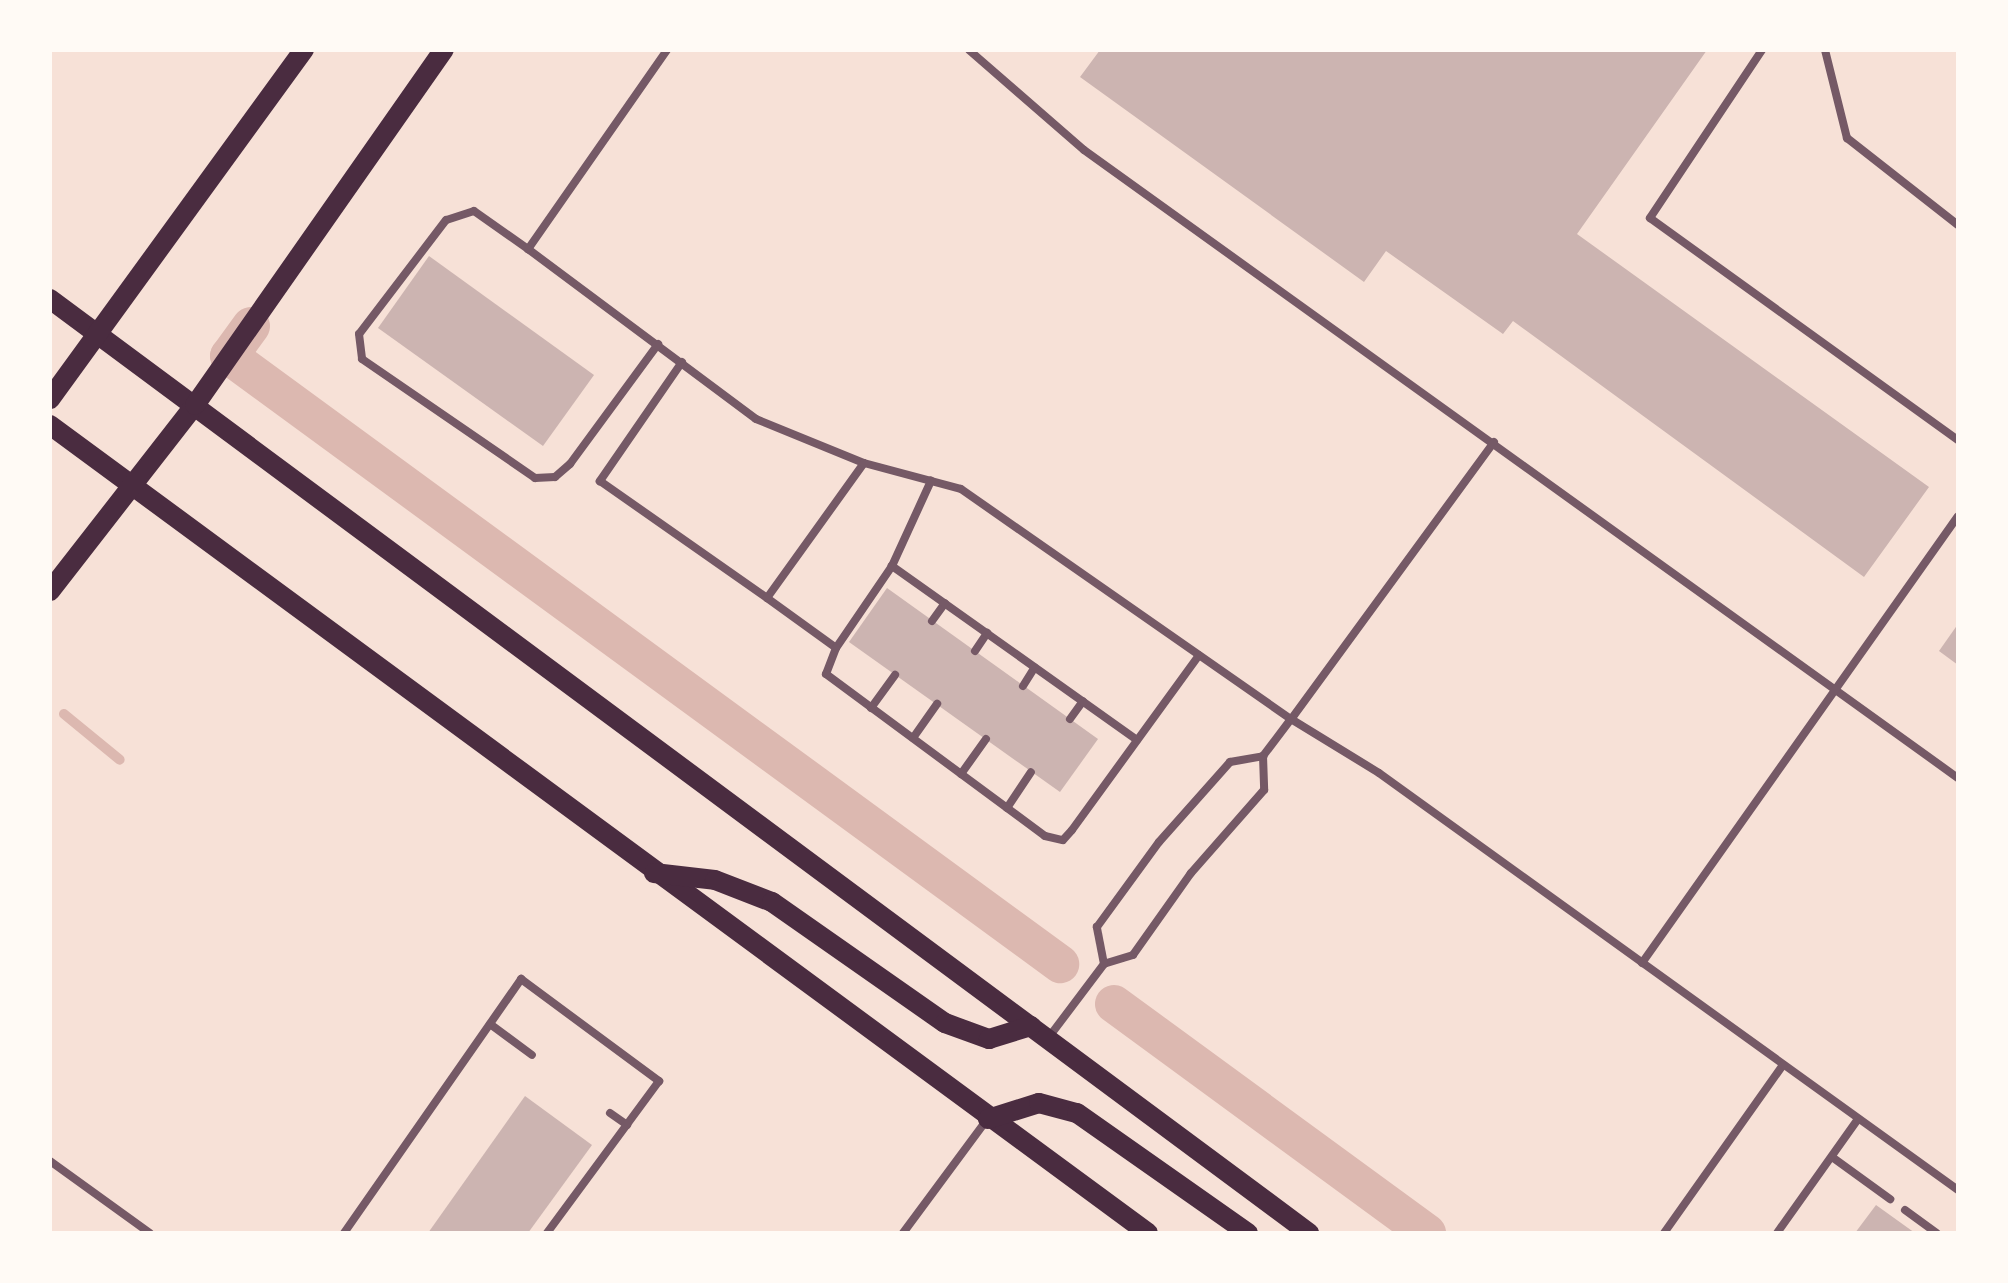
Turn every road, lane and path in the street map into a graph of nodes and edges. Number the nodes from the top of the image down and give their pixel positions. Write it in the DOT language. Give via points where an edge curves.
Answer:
graph roads {
  1 [pos="304,50"];
  2 [pos="444,50"];
  3 [pos="667,50"];
  4 [pos="969,50"];
  5 [pos="1762,50"];
  6 [pos="1825,50"];
  7 [pos="1958,224"];
  8 [pos="528,249"];
  9 [pos="50,300"];
  10 [pos="96,332"];
  11 [pos="658,344"];
  12 [pos="682,362"];
  13 [pos="50,398"];
  14 [pos="194,404"];
  15 [pos="50,425"];
  16 [pos="1958,440"];
  17 [pos="1494,442"];
  18 [pos="864,463"];
  19 [pos="931,481"];
  20 [pos="132,488"];
  21 [pos="1958,516"];
  22 [pos="892,566"];
  23 [pos="50,590"];
  24 [pos="767,598"];
  25 [pos="945,603"];
  26 [pos="932,621"];
  27 [pos="988,633"];
  28 [pos="836,648"];
  29 [pos="974,651"];
  30 [pos="1199,655"];
  31 [pos="1035,667"];
  32 [pos="895,675"];
  33 [pos="1023,686"];
  34 [pos="1834,688"];
  35 [pos="1083,701"];
  36 [pos="937,704"];
  37 [pos="871,708"];
  38 [pos="1070,719"];
  39 [pos="1291,719"];
  40 [pos="913,738"];
  41 [pos="986,740"];
  42 [pos="1138,740"];
  43 [pos="1263,756"];
  44 [pos="1032,772"];
  45 [pos="961,774"];
  46 [pos="1958,778"];
  47 [pos="1007,808"];
  48 [pos="652,872"];
  49 [pos="1104,964"];
  50 [pos="1642,964"];
  51 [pos="490,1024"];
  52 [pos="1040,1032"];
  53 [pos="532,1055"];
  54 [pos="1784,1065"];
  55 [pos="610,1113"];
  56 [pos="988,1118"];
  57 [pos="1858,1119"];
  58 [pos="626,1125"];
  59 [pos="1832,1157"];
  60 [pos="50,1161"];
  61 [pos="1958,1190"];
  62 [pos="1890,1199"];
  63 [pos="1904,1210"];
  64 [pos="346,1232"];
  65 [pos="150,1233"];
  66 [pos="548,1233"];
  67 [pos="903,1233"];
  68 [pos="1148,1233"];
  69 [pos="1248,1233"];
  70 [pos="1309,1233"];
  71 [pos="1664,1233"];
  72 [pos="1777,1233"];
  73 [pos="1936,1233"];
  1 -- 10 [label="main road"];
  2 -- 14 [label="main road"];
  3 -- 8 [label="lane"];
  4 -- 17 [label="lane" via="1084,150"];
  5 -- 16 [label="lane" via="1650,218"];
  6 -- 7 [label="lane" via="1846,138"];
  8 -- 11 [label="lane"];
  8 -- 11 [label="lane" via="474,211 446,220 360,334 362,359 536,478 554,477 570,464"];
  9 -- 10 [label="main road"];
  10 -- 13 [label="main road"];
  10 -- 14 [label="main road"];
  11 -- 12 [label="lane"];
  12 -- 18 [label="lane" via="778,432"];
  12 -- 24 [label="lane" via="600,480"];
  14 -- 20 [label="main road"];
  14 -- 52 [label="main road"];
  15 -- 20 [label="main road"];
  17 -- 34 [label="lane"];
  17 -- 39 [label="lane"];
  18 -- 19 [label="lane"];
  18 -- 24 [label="lane"];
  19 -- 22 [label="lane"];
  19 -- 30 [label="lane" via="961,489"];
  20 -- 23 [label="main road"];
  20 -- 48 [label="main road"];
  21 -- 34 [label="lane"];
  22 -- 25 [label="lane"];
  22 -- 28 [label="lane"];
  24 -- 28 [label="lane"];
  25 -- 26 [label="lane"];
  25 -- 27 [label="lane"];
  27 -- 29 [label="lane"];
  27 -- 31 [label="lane"];
  28 -- 37 [label="lane" via="826,674"];
  30 -- 39 [label="lane"];
  30 -- 42 [label="lane"];
  31 -- 33 [label="lane"];
  31 -- 35 [label="lane"];
  32 -- 37 [label="lane"];
  34 -- 46 [label="lane"];
  34 -- 50 [label="lane"];
  35 -- 38 [label="lane"];
  35 -- 42 [label="lane"];
  36 -- 40 [label="lane"];
  37 -- 40 [label="lane"];
  39 -- 43 [label="lane"];
  39 -- 50 [label="lane" via="1380,773"];
  40 -- 45 [label="lane"];
  41 -- 45 [label="lane"];
  42 -- 47 [label="lane" via="1063,840 1045,836"];
  43 -- 49 [label="lane" via="1264,790 1191,873 1133,955"];
  43 -- 49 [label="lane" via="1230,762 1158,842 1097,927"];
  44 -- 47 [label="lane"];
  45 -- 47 [label="lane"];
  48 -- 52 [label="main road" via="715,880 772,902 945,1022 989,1039"];
  48 -- 56 [label="main road"];
  49 -- 52 [label="lane"];
  50 -- 54 [label="lane"];
  51 -- 53 [label="lane"];
  51 -- 58 [label="lane" via="521,979 659,1081"];
  51 -- 64 [label="lane"];
  52 -- 70 [label="main road"];
  54 -- 57 [label="lane"];
  54 -- 71 [label="lane"];
  55 -- 58 [label="lane"];
  56 -- 67 [label="lane"];
  56 -- 68 [label="main road"];
  56 -- 69 [label="main road" via="1038,1103 1078,1113"];
  57 -- 59 [label="lane"];
  57 -- 61 [label="lane"];
  58 -- 66 [label="lane"];
  59 -- 62 [label="lane"];
  59 -- 72 [label="lane"];
  60 -- 65 [label="lane"];
  63 -- 73 [label="lane"];
}
